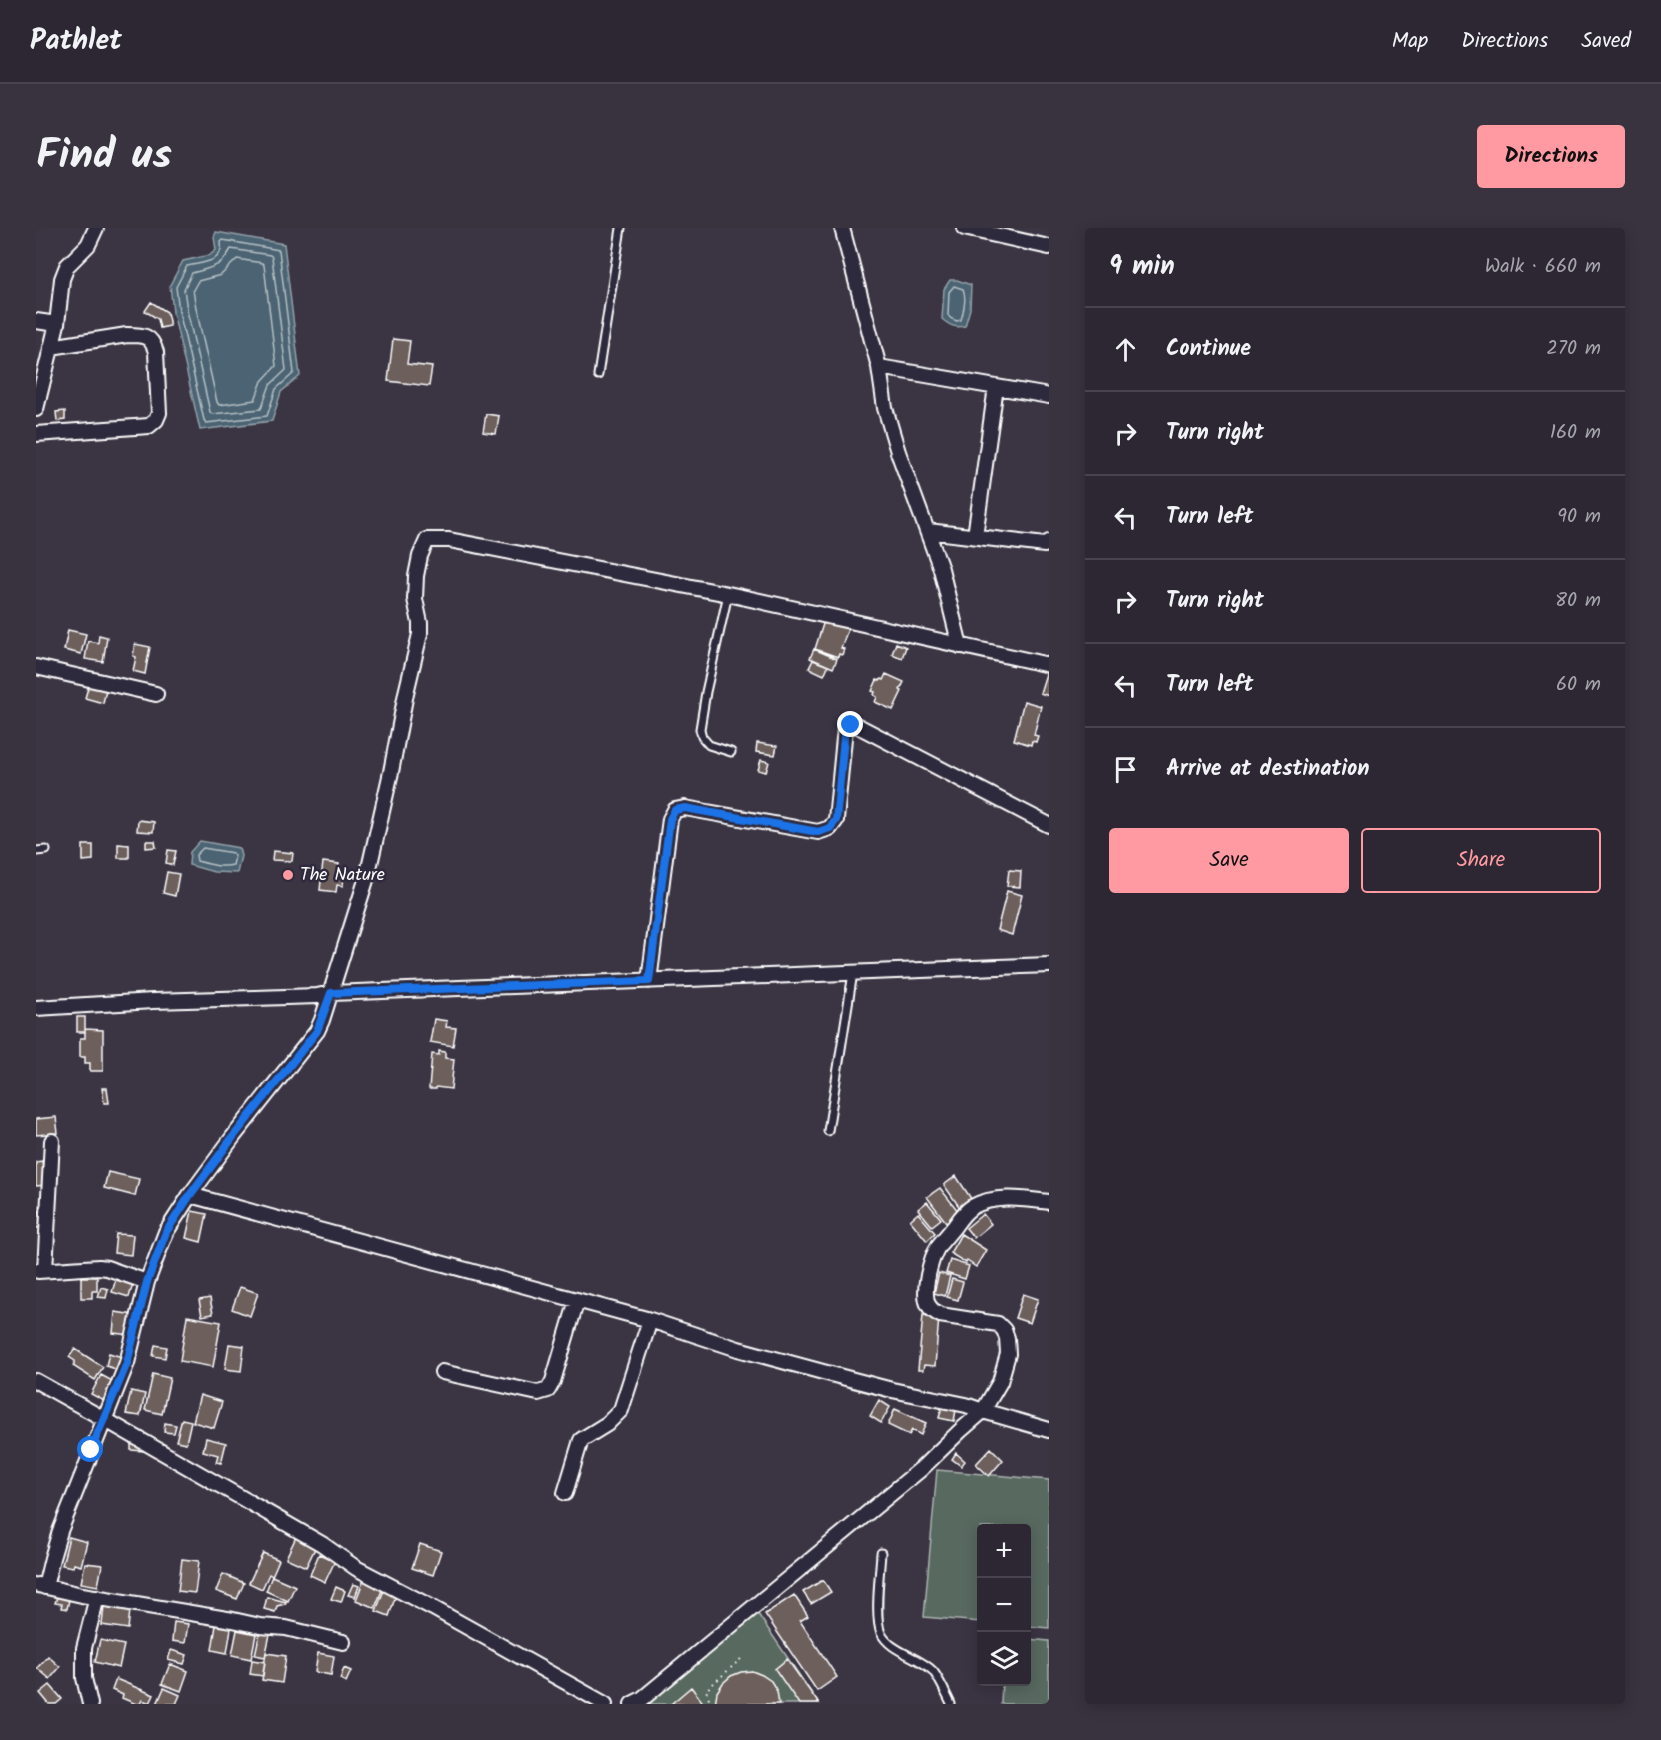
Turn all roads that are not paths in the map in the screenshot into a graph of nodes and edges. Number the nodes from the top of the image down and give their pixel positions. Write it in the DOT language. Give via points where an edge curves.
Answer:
graph roads {
  1 [pos="96,228"];
  2 [pos="621,228"];
  3 [pos="842,228"];
  4 [pos="964,228"];
  5 [pos="1049,247"];
  6 [pos="36,321"];
  7 [pos="57,324"];
  8 [pos="51,347"];
  9 [pos="879,367"];
  10 [pos="598,375"];
  11 [pos="996,387"];
  12 [pos="1049,396"];
  13 [pos="36,409"];
  14 [pos="36,434"];
  15 [pos="928,531"];
  16 [pos="975,536"];
  17 [pos="1049,542"];
  18 [pos="728,594"];
  19 [pos="960,646"];
  20 [pos="1049,665"];
  21 [pos="36,667"];
  22 [pos="156,694"];
  23 [pos="731,753"];
  24 [pos="1049,825"];
  25 [pos="46,850"];
  26 [pos="36,851"];
  27 [pos="1049,965"];
  28 [pos="853,973"];
  29 [pos="649,981"];
  30 [pos="331,993"];
  31 [pos="36,1008"];
  32 [pos="828,1131"];
  33 [pos="52,1141"];
  34 [pos="190,1195"];
  35 [pos="1049,1202"];
  36 [pos="40,1271"];
  37 [pos="147,1282"];
  38 [pos="577,1300"];
  39 [pos="650,1320"];
  40 [pos="442,1372"];
  41 [pos="36,1381"];
  42 [pos="984,1412"];
  43 [pos="104,1419"];
  44 [pos="1049,1430"];
  45 [pos="565,1493"];
  46 [pos="881,1553"];
  47 [pos="40,1586"];
  48 [pos="97,1597"];
  49 [pos="343,1642"];
  50 [pos="90,1704"];
  51 [pos="604,1704"];
  52 [pos="632,1704"];
  53 [pos="951,1704"];
  1 -- 7 [label="street" via="88,245 67,266"];
  2 -- 10 [label="lane"];
  3 -- 9 [label="street"];
  4 -- 5 [label="street"];
  6 -- 7 [label="street"];
  7 -- 8 [label="street"];
  8 -- 13 [label="street"];
  8 -- 14 [label="street" via="127,335 149,338 156,352 159,413 149,426"];
  9 -- 11 [label="street"];
  9 -- 15 [label="street" via="885,408"];
  11 -- 12 [label="street"];
  11 -- 16 [label="street"];
  15 -- 16 [label="street"];
  15 -- 19 [label="street"];
  16 -- 17 [label="street" via="1045,545"];
  18 -- 19 [label="street"];
  18 -- 23 [label="lane" via="700,729 709,745"];
  18 -- 30 [label="street" via="449,540 427,540 416,576 420,634 391,772 367,877"];
  19 -- 20 [label="street"];
  21 -- 22 [label="street"];
  24 -- 29 [label="street" via="851,725 845,728 836,820 830,828 818,832 685,808 675,810 670,819"];
  25 -- 26 [label="lane"];
  27 -- 28 [label="street"];
  28 -- 29 [label="street"];
  28 -- 32 [label="lane"];
  29 -- 30 [label="street"];
  30 -- 31 [label="street"];
  30 -- 34 [label="street" via="317,1031"];
  33 -- 36 [label="street"];
  34 -- 37 [label="street" via="165,1236"];
  34 -- 38 [label="street"];
  35 -- 42 [label="street" via="991,1200 973,1206 939,1246 928,1270 928,1305 933,1311 998,1324 1005,1330 1008,1354 1000,1382"];
  36 -- 37 [label="street" via="99,1267"];
  37 -- 43 [label="street" via="127,1363"];
  38 -- 39 [label="street"];
  38 -- 40 [label="street" via="548,1390 538,1393"];
  39 -- 42 [label="street" via="812,1370"];
  39 -- 45 [label="street" via="621,1410 581,1440"];
  41 -- 43 [label="street"];
  42 -- 44 [label="street"];
  42 -- 52 [label="street" via="921,1469"];
  43 -- 47 [label="street"];
  43 -- 51 [label="street" via="322,1544 356,1568"];
  46 -- 53 [label="lane" via="881,1633 896,1650 933,1672"];
  47 -- 48 [label="street"];
  48 -- 49 [label="street" via="286,1628"];
  48 -- 50 [label="street" via="84,1648 84,1678"];
}
